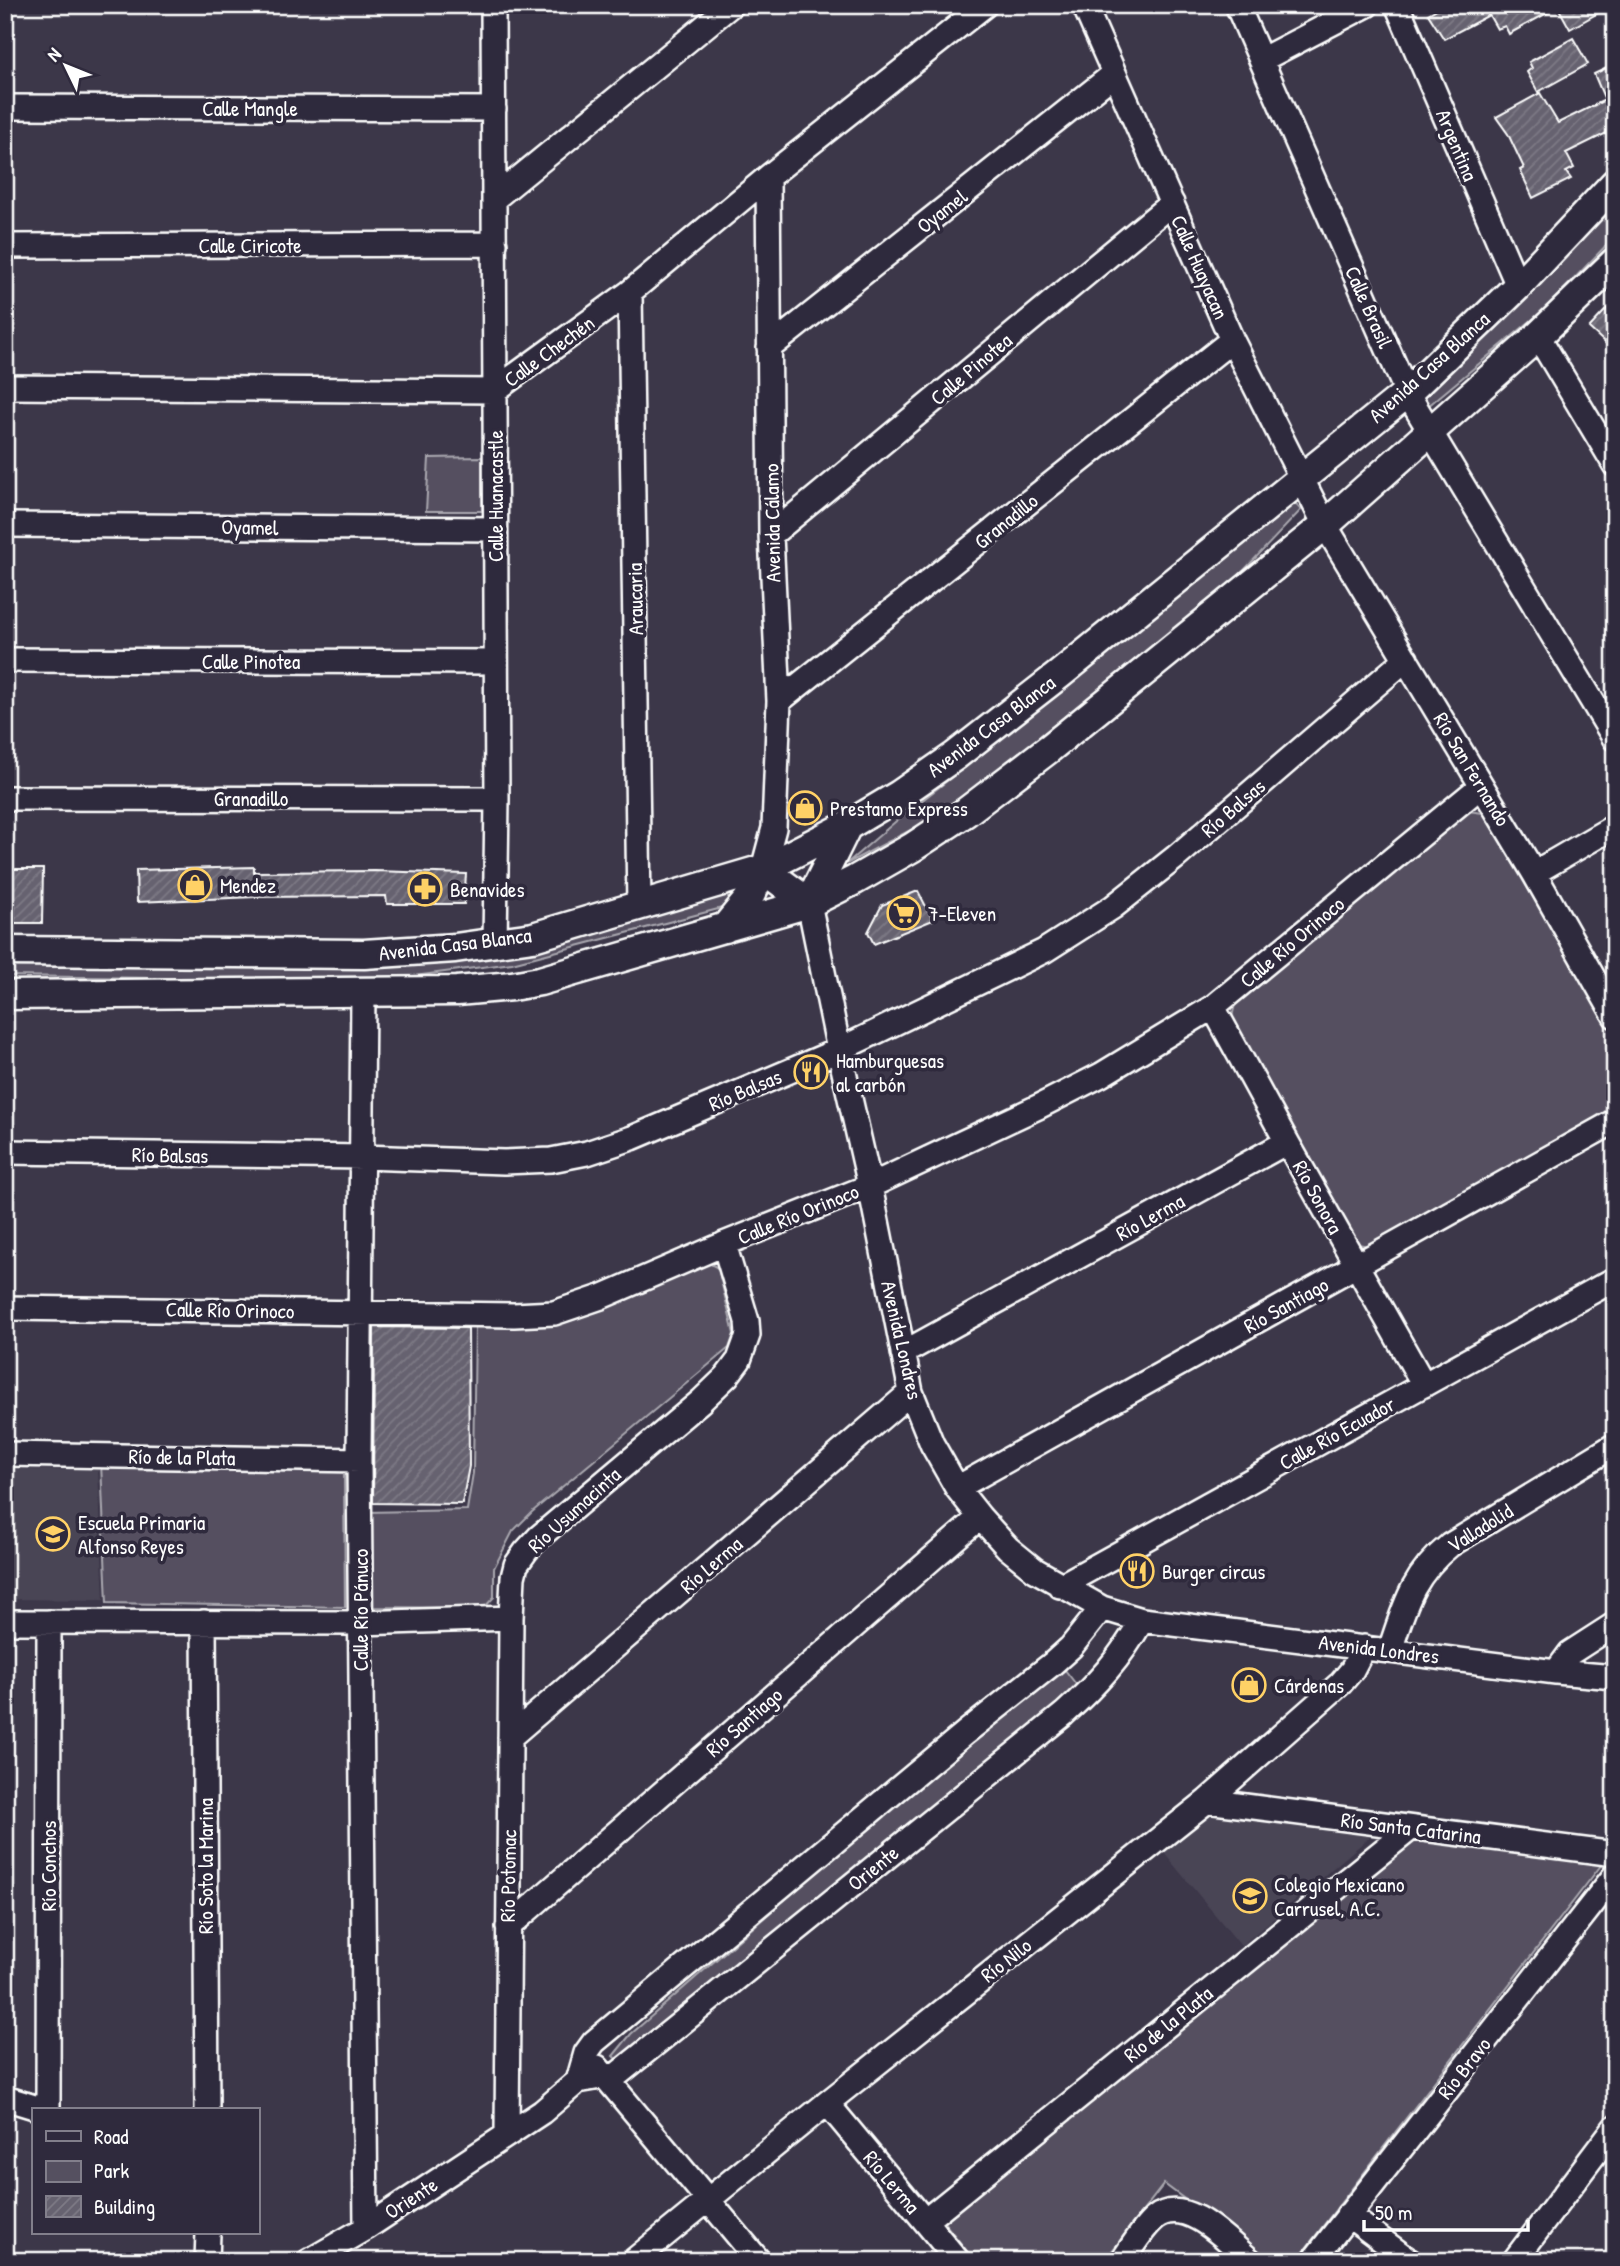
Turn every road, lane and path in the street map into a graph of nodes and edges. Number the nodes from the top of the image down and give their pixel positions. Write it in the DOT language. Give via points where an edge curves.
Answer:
graph roads {
  1 [pos="494,5"];
  2 [pos="731,5"];
  3 [pos="985,5"];
  4 [pos="1084,5"];
  5 [pos="1237,5"];
  6 [pos="1367,5"];
  7 [pos="1396,5"];
  8 [pos="1261,60"];
  9 [pos="1114,74"];
  10 [pos="5,107"];
  11 [pos="494,109"];
  12 [pos="768,177"];
  13 [pos="1615,183"];
  14 [pos="495,198"];
  15 [pos="1172,203"];
  16 [pos="495,244"];
  17 [pos="5,246"];
  18 [pos="1615,262"];
  19 [pos="1518,286"];
  20 [pos="630,292"];
  21 [pos="1538,336"];
  22 [pos="1232,340"];
  23 [pos="769,348"];
  24 [pos="5,387"];
  25 [pos="495,391"];
  26 [pos="1407,393"];
  27 [pos="1429,431"];
  28 [pos="1615,466"];
  29 [pos="1301,477"];
  30 [pos="5,525"];
  31 [pos="1325,525"];
  32 [pos="495,529"];
  33 [pos="771,535"];
  34 [pos="1406,659"];
  35 [pos="5,660"];
  36 [pos="496,662"];
  37 [pos="779,701"];
  38 [pos="1615,739"];
  39 [pos="1481,786"];
  40 [pos="5,797"];
  41 [pos="497,799"];
  42 [pos="847,826"];
  43 [pos="1615,826"];
  44 [pos="763,869"];
  45 [pos="1534,873"];
  46 [pos="808,903"];
  47 [pos="639,906"];
  48 [pos="726,928"];
  49 [pos="495,944"];
  50 [pos="455,948"];
  51 [pos="5,951"];
  52 [pos="457,991"];
  53 [pos="363,993"];
  54 [pos="5,995"];
  55 [pos="1213,1007"];
  56 [pos="1615,1016"];
  57 [pos="839,1050"];
  58 [pos="1615,1121"];
  59 [pos="1287,1142"];
  60 [pos="5,1152"];
  61 [pos="363,1157"];
  62 [pos="870,1186"];
  63 [pos="724,1244"];
  64 [pos="1357,1266"];
  65 [pos="1615,1279"];
  66 [pos="5,1308"];
  67 [pos="362,1311"];
  68 [pos="903,1353"];
  69 [pos="1424,1385"];
  70 [pos="911,1392"];
  71 [pos="1615,1445"];
  72 [pos="5,1454"];
  73 [pos="359,1460"];
  74 [pos="957,1488"];
  75 [pos="980,1517"];
  76 [pos="1060,1586"];
  77 [pos="1102,1608"];
  78 [pos="511,1618"];
  79 [pos="1142,1620"];
  80 [pos="5,1622"];
  81 [pos="49,1622"];
  82 [pos="204,1622"];
  83 [pos="360,1623"];
  84 [pos="1615,1623"];
  85 [pos="1364,1647"];
  86 [pos="1391,1650"];
  87 [pos="1556,1672"];
  88 [pos="1615,1677"];
  89 [pos="510,1737"];
  90 [pos="1207,1801"];
  91 [pos="1411,1828"];
  92 [pos="1615,1854"];
  93 [pos="1615,1875"];
  94 [pos="508,1927"];
  95 [pos="586,2053"];
  96 [pos="605,2077"];
  97 [pos="578,2081"];
  98 [pos="5,2098"];
  99 [pos="827,2103"];
  100 [pos="39,2108"];
  101 [pos="46,2108"];
  102 [pos="206,2108"];
  103 [pos="1615,2127"];
  104 [pos="507,2134"];
  105 [pos="708,2198"];
  106 [pos="1348,2215"];
  107 [pos="925,2221"];
  108 [pos="366,2228"];
  109 [pos="208,2234"];
  110 [pos="207,2261"];
  111 [pos="309,2261"];
  112 [pos="633,2261"];
  113 [pos="759,2261"];
  114 [pos="958,2261"];
  115 [pos="1122,2261"];
  116 [pos="1251,2261"];
  117 [pos="1313,2261"];
  118 [pos="1410,2261"];
  119 [pos="1514,2261"];
  1 -- 11 [label="street, Calle Huanacastle"];
  2 -- 14 [label="street"];
  3 -- 12 [label="street, Calle Chechén"];
  4 -- 9 [label="street, Calle Huayacan"];
  5 -- 8 [label="street, Calle Brasil"];
  6 -- 8 [label="street"];
  7 -- 19 [label="street, Argentina"];
  8 -- 26 [label="street, Calle Brasil"];
  9 -- 15 [label="street, Calle Huayacan"];
  9 -- 23 [label="street, Oyamel"];
  10 -- 11 [label="street, Calle Mangle"];
  11 -- 14 [label="street, Calle Huanacastle"];
  12 -- 20 [label="street, Calle Chechén"];
  12 -- 23 [label="street, Avenida Cálamo"];
  13 -- 19 [label="street, Avenida Casa Blanca"];
  14 -- 16 [label="street, Calle Huanacastle"];
  15 -- 22 [label="street, Calle Huayacan"];
  15 -- 33 [label="street, Calle Pinotea"];
  16 -- 17 [label="street, Calle Ciricote"];
  16 -- 25 [label="street, Calle Huanacastle"];
  18 -- 21 [label="street, Avenida Casa Blanca"];
  19 -- 26 [label="street, Avenida Casa Blanca"];
  20 -- 25 [label="street, Calle Chechén"];
  20 -- 47 [label="street, Araucaria"];
  21 -- 27 [label="street, Avenida Casa Blanca"];
  21 -- 28 [label="street"];
  22 -- 29 [label="street, Calle Huayacan"];
  22 -- 37 [label="street, Granadillo"];
  23 -- 33 [label="street, Avenida Cálamo"];
  24 -- 25 [label="street, Calle Chechén"];
  25 -- 32 [label="street, Calle Huanacastle"];
  26 -- 27 [label="street, Calle Brasil"];
  26 -- 29 [label="street, Avenida Casa Blanca"];
  27 -- 31 [label="street, Avenida Casa Blanca"];
  27 -- 38 [label="street, Calle Brasil"];
  29 -- 31 [label="street, Calle Huayacan"];
  29 -- 42 [label="street, Avenida Casa Blanca" via="965,748"];
  30 -- 32 [label="street, Oyamel"];
  31 -- 34 [label="street, Río San Fernando"];
  31 -- 46 [label="street, Avenida Casa Blanca" via="966,812 913,847"];
  32 -- 36 [label="street, Calle Huanacastle"];
  33 -- 37 [label="street, Avenida Cálamo"];
  34 -- 39 [label="street, Río San Fernando"];
  34 -- 57 [label="street, Río Balsas" via="1114,907 1044,951"];
  35 -- 36 [label="street, Calle Pinotea"];
  36 -- 41 [label="street, Calle Huanacastle"];
  37 -- 44 [label="street, Avenida Cálamo" via="774,828"];
  39 -- 45 [label="street, Río San Fernando"];
  39 -- 55 [label="street, Calle Río Orinoco"];
  40 -- 41 [label="street, Granadillo"];
  41 -- 49 [label="street, Calle Huanacastle"];
  42 -- 44 [label="street, Avenida Casa Blanca"];
  42 -- 46 [label="street"];
  43 -- 45 [label="street"];
  44 -- 46 [label="street"];
  44 -- 47 [label="street, Avenida Casa Blanca"];
  44 -- 48 [label="street" via="748,900"];
  45 -- 56 [label="street, Río San Fernando"];
  46 -- 48 [label="street, Avenida Casa Blanca"];
  46 -- 57 [label="street, Avenida Londres"];
  47 -- 49 [label="street, Avenida Casa Blanca"];
  48 -- 52 [label="street, Avenida Casa Blanca" via="540,981"];
  49 -- 50 [label="street, Avenida Casa Blanca"];
  50 -- 51 [label="street, Avenida Casa Blanca" via="364,954"];
  50 -- 52 [label="street" via="447,969"];
  52 -- 53 [label="street, Avenida Casa Blanca"];
  53 -- 54 [label="street, Avenida Casa Blanca"];
  53 -- 61 [label="street, Calle Río Pánuco"];
  55 -- 59 [label="street, Río Sonora"];
  55 -- 62 [label="street, Calle Río Orinoco" via="1101,1075"];
  57 -- 61 [label="street, Río Balsas" via="587,1153 504,1162"];
  57 -- 62 [label="street, Avenida Londres"];
  58 -- 64 [label="street, Río Santiago"];
  59 -- 64 [label="street, Río Sonora"];
  59 -- 68 [label="street, Río Lerma"];
  60 -- 61 [label="street, Río Balsas"];
  61 -- 67 [label="street, Calle Río Pánuco"];
  62 -- 63 [label="street, Calle Río Orinoco"];
  62 -- 68 [label="street, Avenida Londres"];
  63 -- 67 [label="street, Calle Río Orinoco" via="554,1313"];
  63 -- 78 [label="street, Río Usumacinta" via="747,1321 748,1335 739,1360 701,1401 526,1551 513,1577"];
  64 -- 69 [label="street, Río Sonora"];
  64 -- 74 [label="street, Río Santiago"];
  65 -- 69 [label="street, Calle Río Ecuador"];
  66 -- 67 [label="street, Calle Río Orinoco"];
  67 -- 73 [label="street, Calle Río Pánuco"];
  68 -- 70 [label="street, Avenida Londres"];
  69 -- 76 [label="street, Calle Río Ecuador"];
  70 -- 74 [label="street, Avenida Londres" via="932,1444"];
  70 -- 89 [label="street, Río Lerma"];
  71 -- 86 [label="street, Valladolid" via="1431,1560 1404,1608"];
  72 -- 73 [label="street, Río de la Plata"];
  73 -- 83 [label="street, Calle Río Pánuco"];
  74 -- 75 [label="street, Avenida Londres"];
  75 -- 76 [label="street, Avenida Londres" via="1008,1548"];
  75 -- 94 [label="street, Río Santiago"];
  76 -- 77 [label="street, Avenida Londres"];
  77 -- 79 [label="street, Avenida Londres"];
  77 -- 95 [label="street" via="1052,1664"];
  78 -- 83 [label="street"];
  78 -- 89 [label="street, Río Potomac"];
  79 -- 85 [label="street, Avenida Londres"];
  79 -- 96 [label="street, Oriente" via="1111,1669 1064,1714 618,2074"];
  80 -- 81 [label="street"];
  81 -- 82 [label="street"];
  81 -- 101 [label="street, Río Conchos"];
  82 -- 83 [label="street"];
  82 -- 102 [label="street, Río Soto la Marina"];
  83 -- 108 [label="street, Calle Río Pánuco"];
  84 -- 87 [label="street" via="1570,1653"];
  85 -- 86 [label="street, Avenida Londres"];
  85 -- 90 [label="street, Río Nilo" via="1341,1683"];
  86 -- 87 [label="street, Avenida Londres"];
  87 -- 88 [label="street, Avenida Londres"];
  89 -- 94 [label="street, Río Potomac"];
  90 -- 91 [label="street, Río Santa Catarina"];
  90 -- 99 [label="street, Río Nilo"];
  91 -- 92 [label="street, Río Santa Catarina"];
  91 -- 107 [label="street, Río de la Plata"];
  93 -- 106 [label="street, Río Bravo"];
  94 -- 104 [label="street, Río Potomac"];
  95 -- 96 [label="street"];
  95 -- 97 [label="street"];
  96 -- 97 [label="street, Oriente"];
  96 -- 105 [label="street"];
  97 -- 104 [label="street, Oriente"];
  98 -- 100 [label="street"];
  99 -- 105 [label="street, Río Nilo"];
  99 -- 107 [label="street, Río Lerma"];
  103 -- 119 [label="street"];
  104 -- 108 [label="street, Oriente"];
  105 -- 112 [label="street, Río Nilo"];
  105 -- 113 [label="street"];
  106 -- 117 [label="street, Río Bravo"];
  106 -- 118 [label="street"];
  107 -- 114 [label="street, Río Lerma"];
  108 -- 111 [label="street, Oriente"];
  109 -- 110 [label="street"];
  115 -- 116 [label="street" via="1161,2214 1181,2211 1199,2219"];
}
